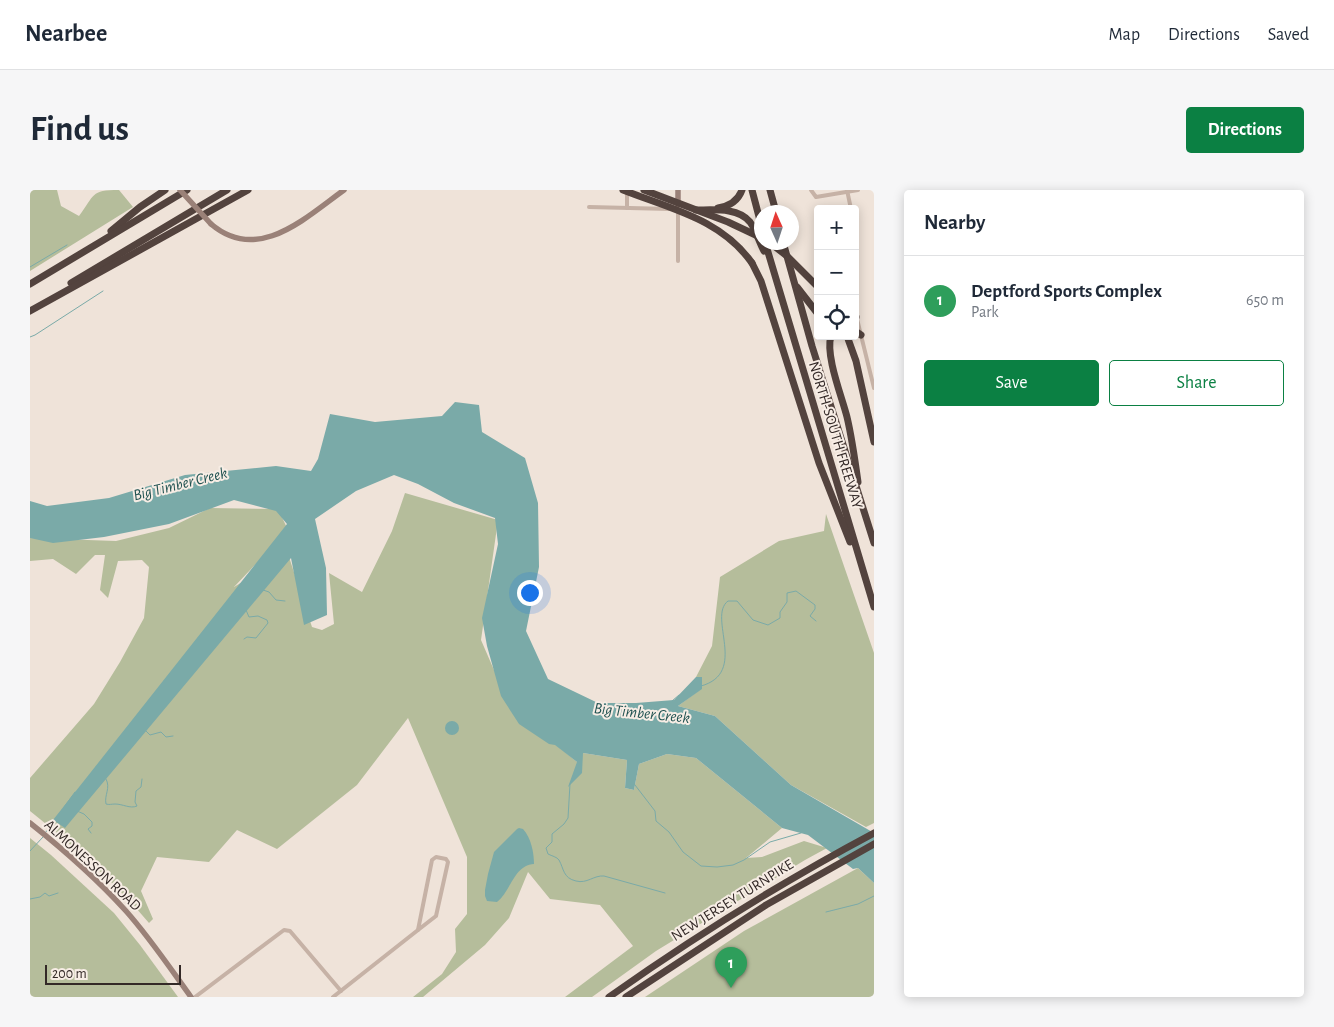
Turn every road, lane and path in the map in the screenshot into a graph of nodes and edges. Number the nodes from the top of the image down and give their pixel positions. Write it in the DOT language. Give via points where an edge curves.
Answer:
graph roads {
  1 [pos="165,190"];
  2 [pos="180,190"];
  3 [pos="187,190"];
  4 [pos="227,190"];
  5 [pos="248,190"];
  6 [pos="344,190"];
  7 [pos="623,190"];
  8 [pos="627,190"];
  9 [pos="644,190"];
  10 [pos="678,190"];
  11 [pos="742,190"];
  12 [pos="752,190"];
  13 [pos="770,190"];
  14 [pos="810,190"];
  15 [pos="858,190"];
  16 [pos="847,191"];
  17 [pos="756,205"];
  18 [pos="774,205"];
  19 [pos="850,205"];
  20 [pos="589,207"];
  21 [pos="627,208"];
  22 [pos="678,210"];
  23 [pos="710,210"];
  24 [pos="754,234"];
  25 [pos="768,250"];
  26 [pos="778,250"];
  27 [pos="785,250"];
  28 [pos="82,253"];
  29 [pos="678,261"];
  30 [pos="772,270"];
  31 [pos="793,280"];
  32 [pos="814,283"];
  33 [pos="30,284"];
  34 [pos="30,309"];
  35 [pos="814,309"];
  36 [pos="859,336"];
  37 [pos="831,340"];
  38 [pos="848,340"];
  39 [pos="874,388"];
  40 [pos="874,442"];
  41 [pos="860,500"];
  42 [pos="874,543"];
  43 [pos="867,584"];
  44 [pos="874,607"];
  45 [pos="30,823"];
  46 [pos="874,833"];
  47 [pos="874,844"];
  48 [pos="418,930"];
  49 [pos="341,991"];
  50 [pos="193,997"];
  51 [pos="333,997"];
  52 [pos="609,997"];
  53 [pos="626,997"];
  1 -- 28 [label="highway"];
  2 -- 6 [label="main road, bridge" via="211,224 240,240 266,238 284,231"];
  3 -- 28 [label="highway"];
  4 -- 34 [label="highway"];
  5 -- 34 [label="highway"];
  7 -- 43 [label="highway, bridge" via="714,226 730,237 752,263 761,281 818,463"];
  8 -- 21 [label="street"];
  9 -- 24 [label="highway, bridge"];
  10 -- 22 [label="main road"];
  11 -- 23 [label="highway" via="734,203"];
  12 -- 17 [label="highway"];
  13 -- 18 [label="highway"];
  14 -- 16 [label="street" via="816,197"];
  15 -- 16 [label="street"];
  16 -- 19 [label="street"];
  20 -- 21 [label="street"];
  21 -- 22 [label="street"];
  22 -- 23 [label="highway"];
  22 -- 29 [label="street"];
  23 -- 30 [label="highway" via="736,212 748,220"];
  25 -- 30 [label="highway, NORTH-SOUTH FREEWAY"];
  26 -- 32 [label="highway, bridge"];
  27 -- 31 [label="highway, NORTH-SOUTH FREEWAY"];
  28 -- 33 [label="highway"];
  30 -- 43 [label="highway, NORTH-SOUTH FREEWAY"];
  31 -- 35 [label="highway"];
  31 -- 41 [label="highway, NORTH-SOUTH FREEWAY"];
  36 -- 39 [label="street"];
  37 -- 41 [label="highway" via="830,351 855,453"];
  38 -- 40 [label="highway"];
  41 -- 42 [label="highway, NORTH-SOUTH FREEWAY"];
  43 -- 44 [label="highway, NORTH-SOUTH FREEWAY"];
  45 -- 50 [label="main road, ALMONESSON ROAD" via="127,912"];
  46 -- 52 [label="highway, NEW JERSEY TURNPIKE" via="734,913"];
  47 -- 53 [label="highway, NEW JERSEY TURNPIKE" via="688,954"];
  48 -- 48 [label="street" via="436,916 446,859 436,857 432,860"];
  48 -- 49 [label="street"];
  49 -- 50 [label="street" via="290,931 284,930"];
  49 -- 51 [label="street"];
}
